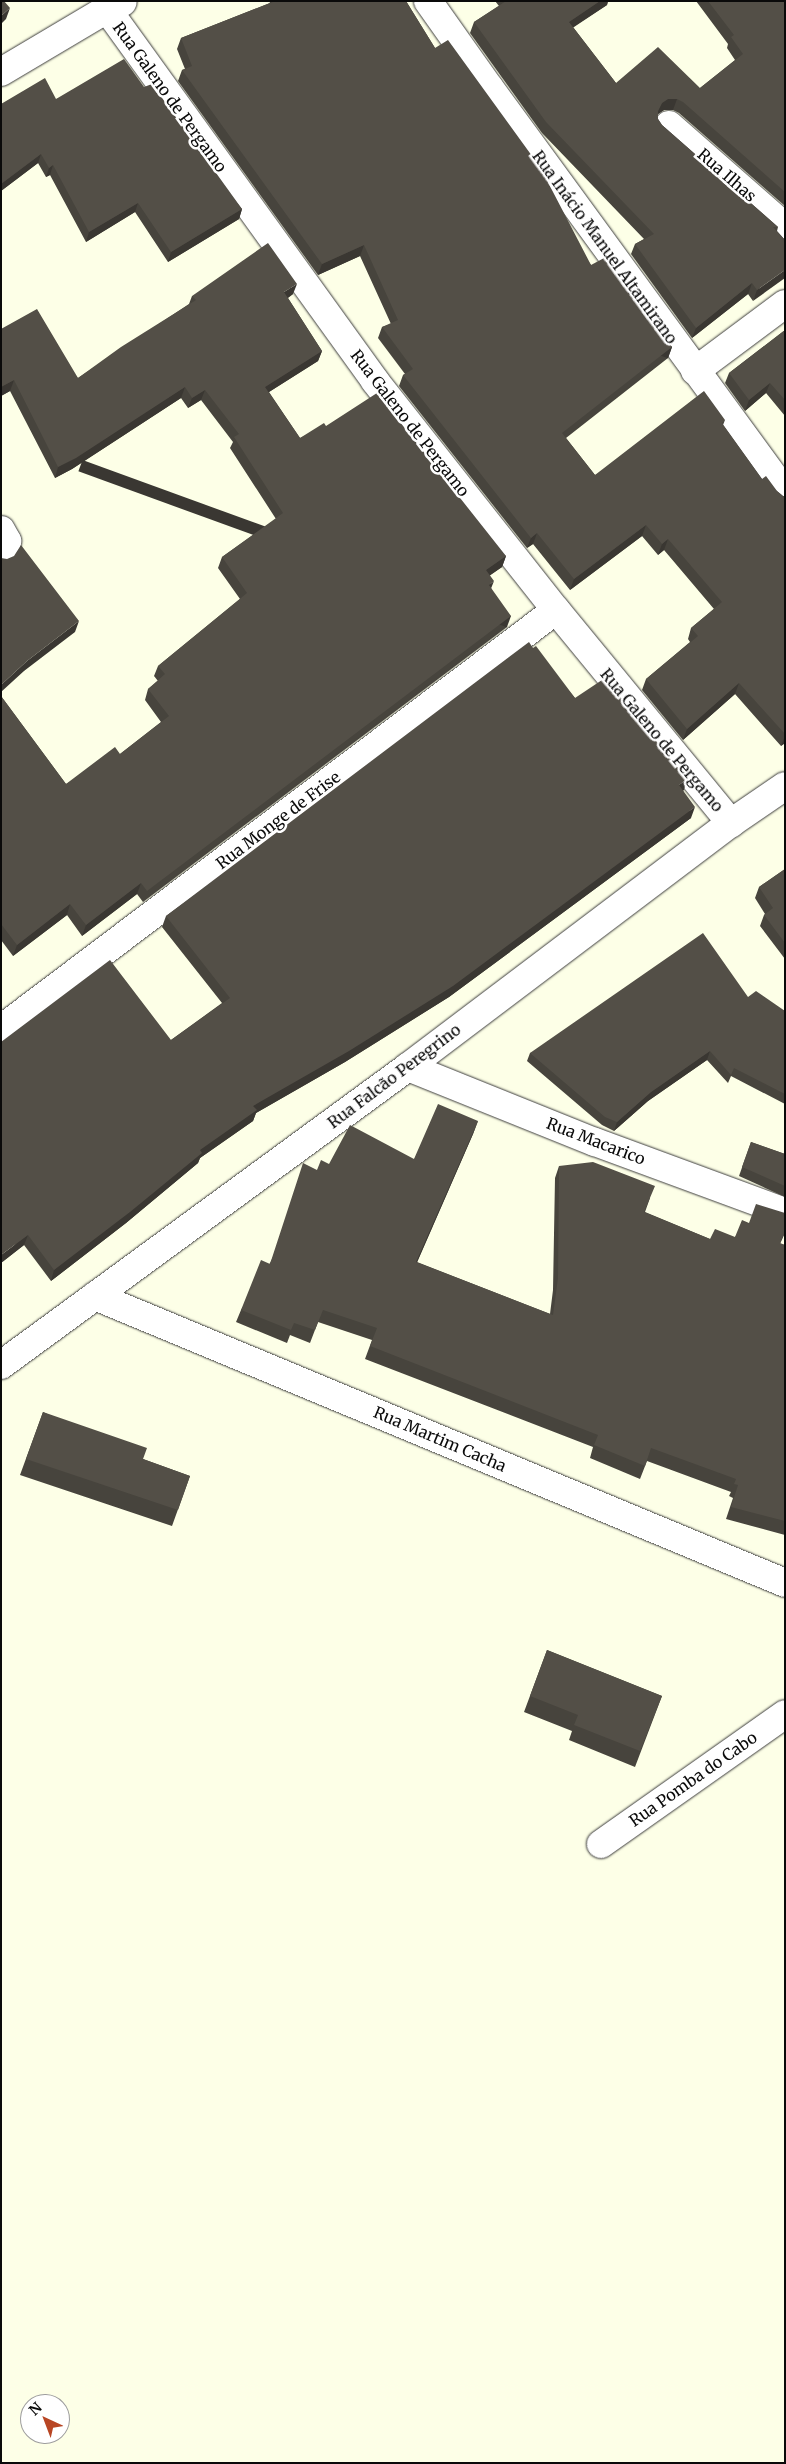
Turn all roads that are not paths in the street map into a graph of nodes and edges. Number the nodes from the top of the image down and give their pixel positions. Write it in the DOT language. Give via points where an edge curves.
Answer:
graph roads {
  1 [pos="428,1"];
  2 [pos="116,5"];
  3 [pos="1,72"];
  4 [pos="669,125"];
  5 [pos="785,226"];
  6 [pos="785,304"];
  7 [pos="695,371"];
  8 [pos="785,492"];
  9 [pos="1,530"];
  10 [pos="1,554"];
  11 [pos="556,610"];
  12 [pos="785,786"];
  13 [pos="731,823"];
  14 [pos="1,1029"];
  15 [pos="408,1067"];
  16 [pos="785,1212"];
  17 [pos="95,1296"];
  18 [pos="1,1365"];
  19 [pos="785,1582"];
  20 [pos="785,1714"];
  21 [pos="601,1844"];
  1 -- 7 [label="street, Rua Inácio Manuel Altamirano"];
  2 -- 3 [label="street"];
  2 -- 11 [label="street, Rua Galeno de Pergamo" via="375,381"];
  4 -- 5 [label="street, Rua Ilhas"];
  6 -- 7 [label="street"];
  7 -- 8 [label="street, Rua Inácio Manuel Altamirano"];
  9 -- 10 [label="street" via="7,541"];
  11 -- 13 [label="street, Rua Galeno de Pergamo"];
  11 -- 14 [label="street, Rua Monge de Frise"];
  12 -- 13 [label="street, Rua Falcão Peregrino"];
  13 -- 15 [label="street, Rua Falcão Peregrino"];
  15 -- 16 [label="street, Rua Macarico" via="595,1142"];
  15 -- 17 [label="street, Rua Falcão Peregrino"];
  17 -- 18 [label="street, Rua Falcão Peregrino"];
  17 -- 19 [label="street, Rua Martim Cacha"];
  20 -- 21 [label="street, Rua Pomba do Cabo"];
}
